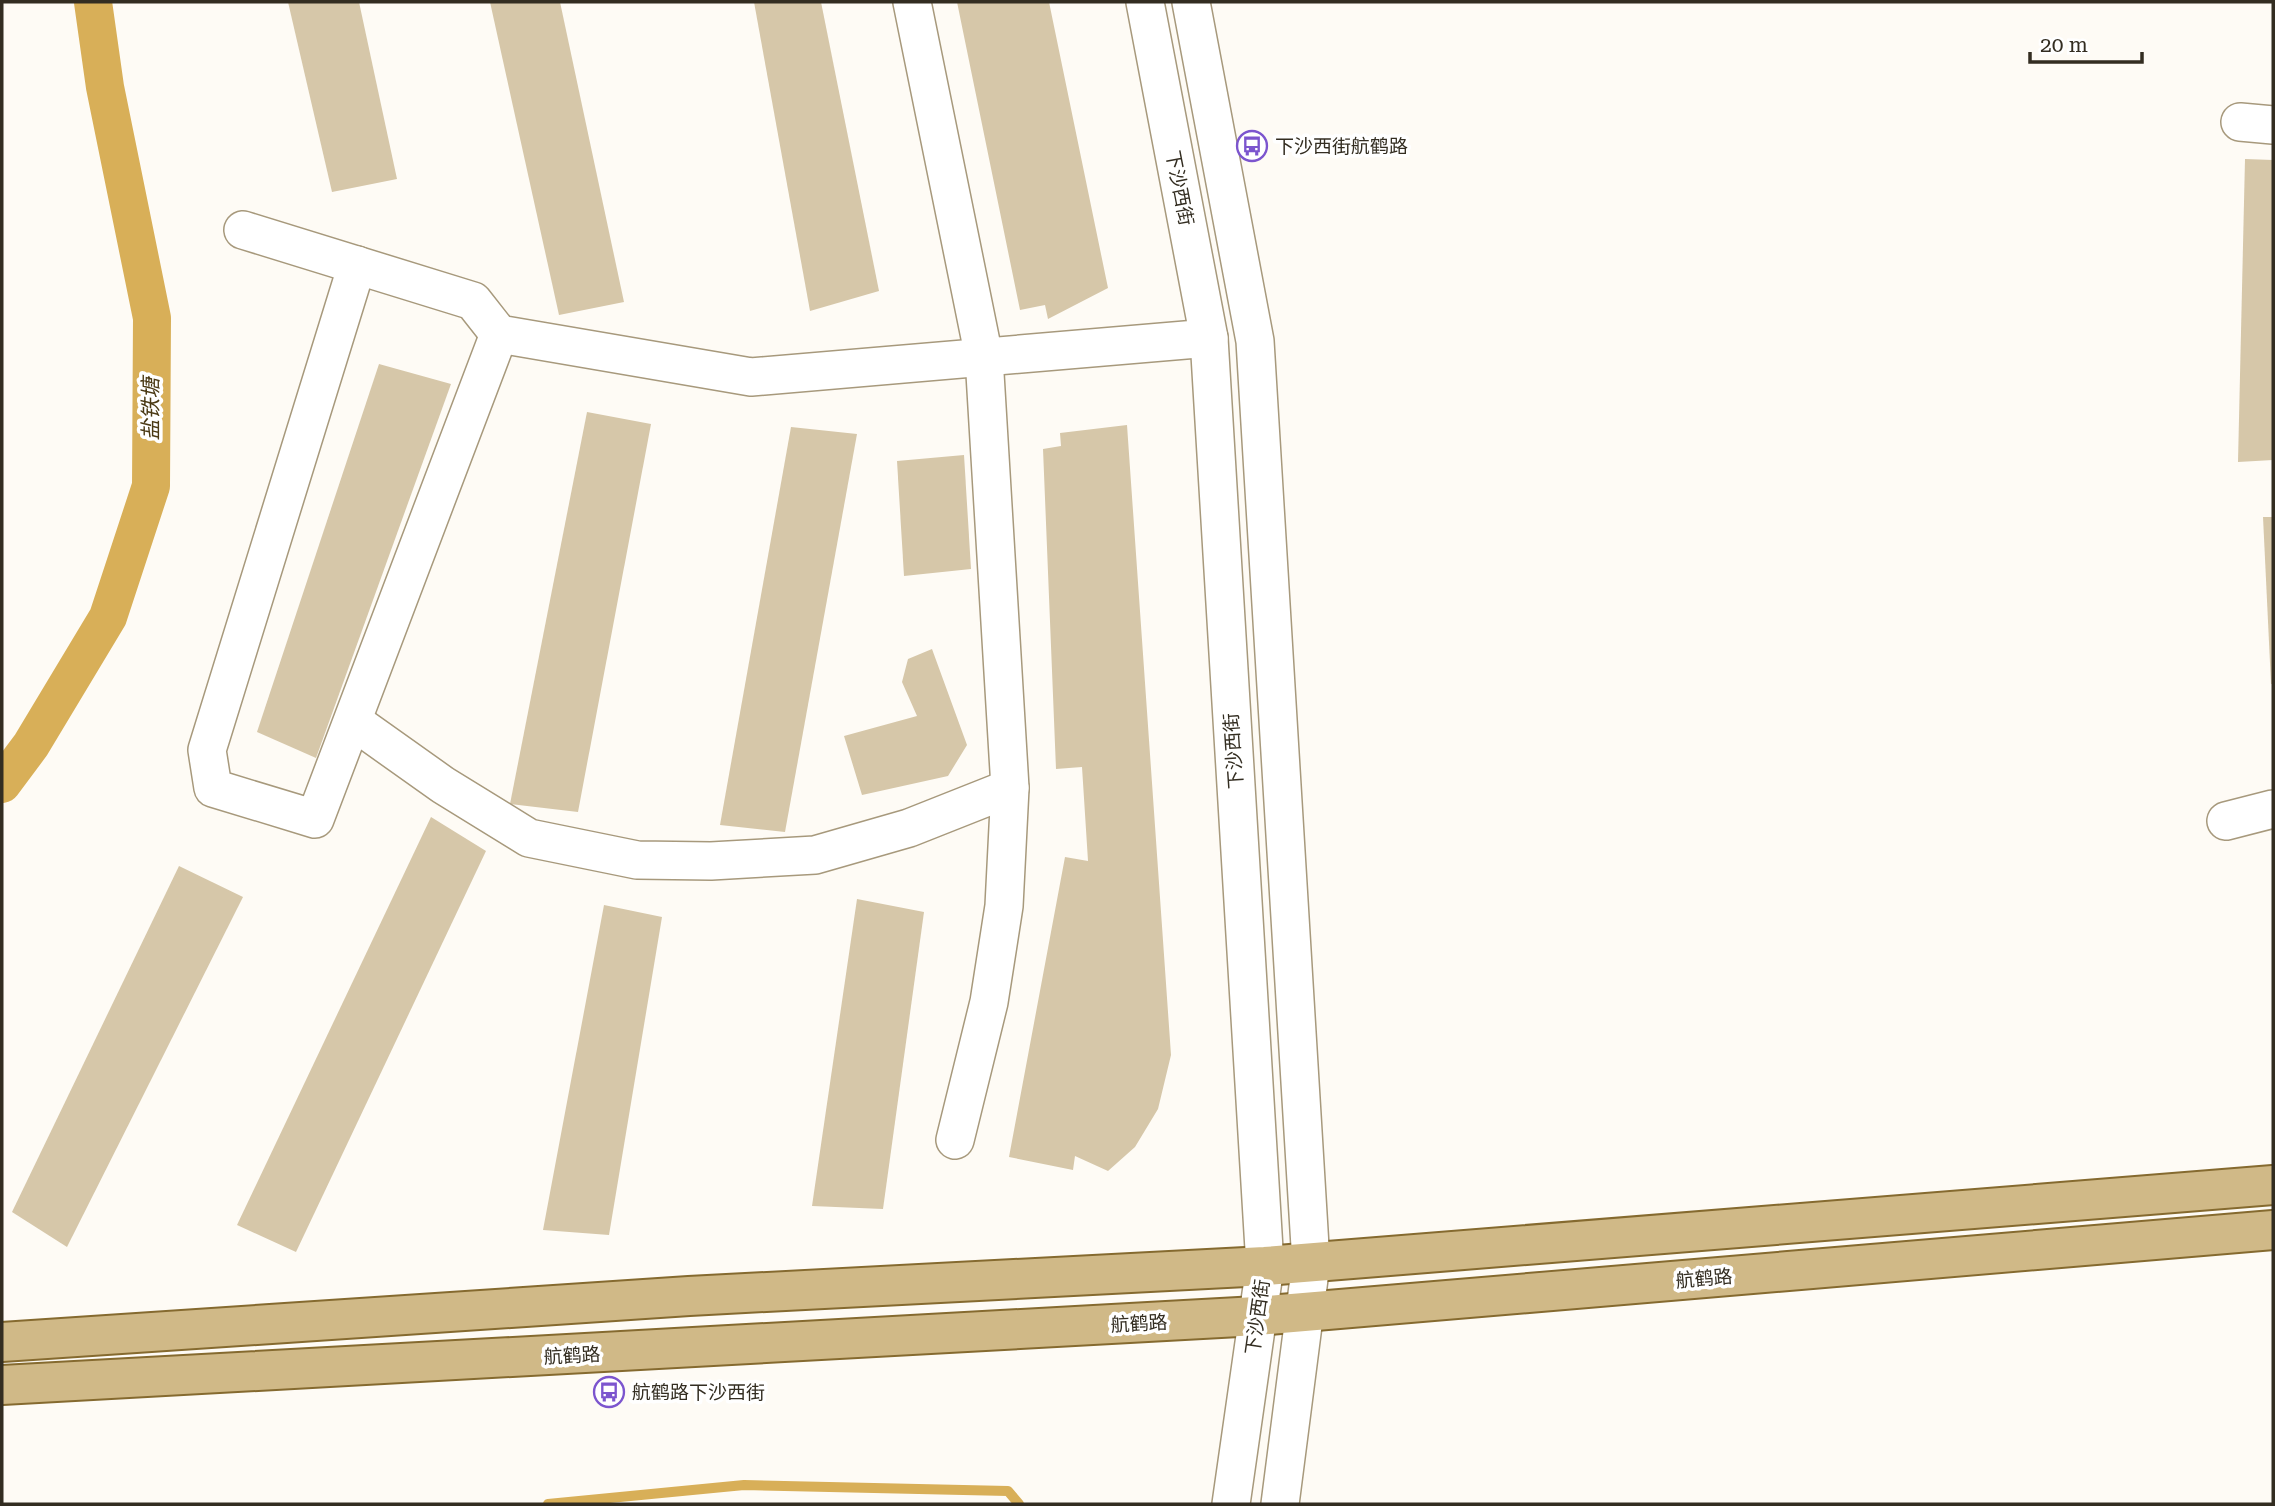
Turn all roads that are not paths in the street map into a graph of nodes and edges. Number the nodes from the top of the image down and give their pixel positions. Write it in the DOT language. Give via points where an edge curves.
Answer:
graph roads {
  1 [pos="912,2"];
  2 [pos="1144,2"];
  3 [pos="1191,2"];
  4 [pos="243,230"];
  5 [pos="357,265"];
  6 [pos="499,334"];
  7 [pos="1209,338"];
  8 [pos="984,357"];
  9 [pos="353,721"];
  10 [pos="1010,788"];
  11 [pos="2273,809"];
  12 [pos="2226,821"];
  13 [pos="955,1140"];
  14 [pos="2273,1185"];
  15 [pos="2273,1230"];
  16 [pos="1311,1263"];
  17 [pos="1265,1266"];
  18 [pos="1305,1311"];
  19 [pos="1257,1316"];
  20 [pos="2,1342"];
  21 [pos="2,1385"];
  22 [pos="1231,1504"];
  23 [pos="1280,1504"];
  1 -- 8 [label="street"];
  2 -- 7 [label="street, 下沙西街"];
  3 -- 16 [label="street" via="1255,341"];
  4 -- 5 [label="street"];
  5 -- 6 [label="street" via="472,301"];
  5 -- 9 [label="street" via="207,750 214,788 316,819"];
  6 -- 8 [label="street" via="751,377"];
  6 -- 9 [label="street"];
  7 -- 8 [label="street"];
  7 -- 17 [label="street, 下沙西街"];
  8 -- 10 [label="street"];
  9 -- 10 [label="street" via="529,838 636,860 815,855 909,828"];
  10 -- 13 [label="street" via="996,961"];
  11 -- 12 [label="street"];
  14 -- 16 [label="main road"];
  15 -- 18 [label="main road, 航鹤路"];
  16 -- 17 [label="main road"];
  16 -- 18 [label="street"];
  17 -- 19 [label="street, 下沙西街"];
  17 -- 20 [label="main road" via="689,1296"];
  18 -- 19 [label="main road, 航鹤路"];
  18 -- 23 [label="street"];
  19 -- 21 [label="main road, 航鹤路"];
  19 -- 22 [label="street, 下沙西街"];
}
